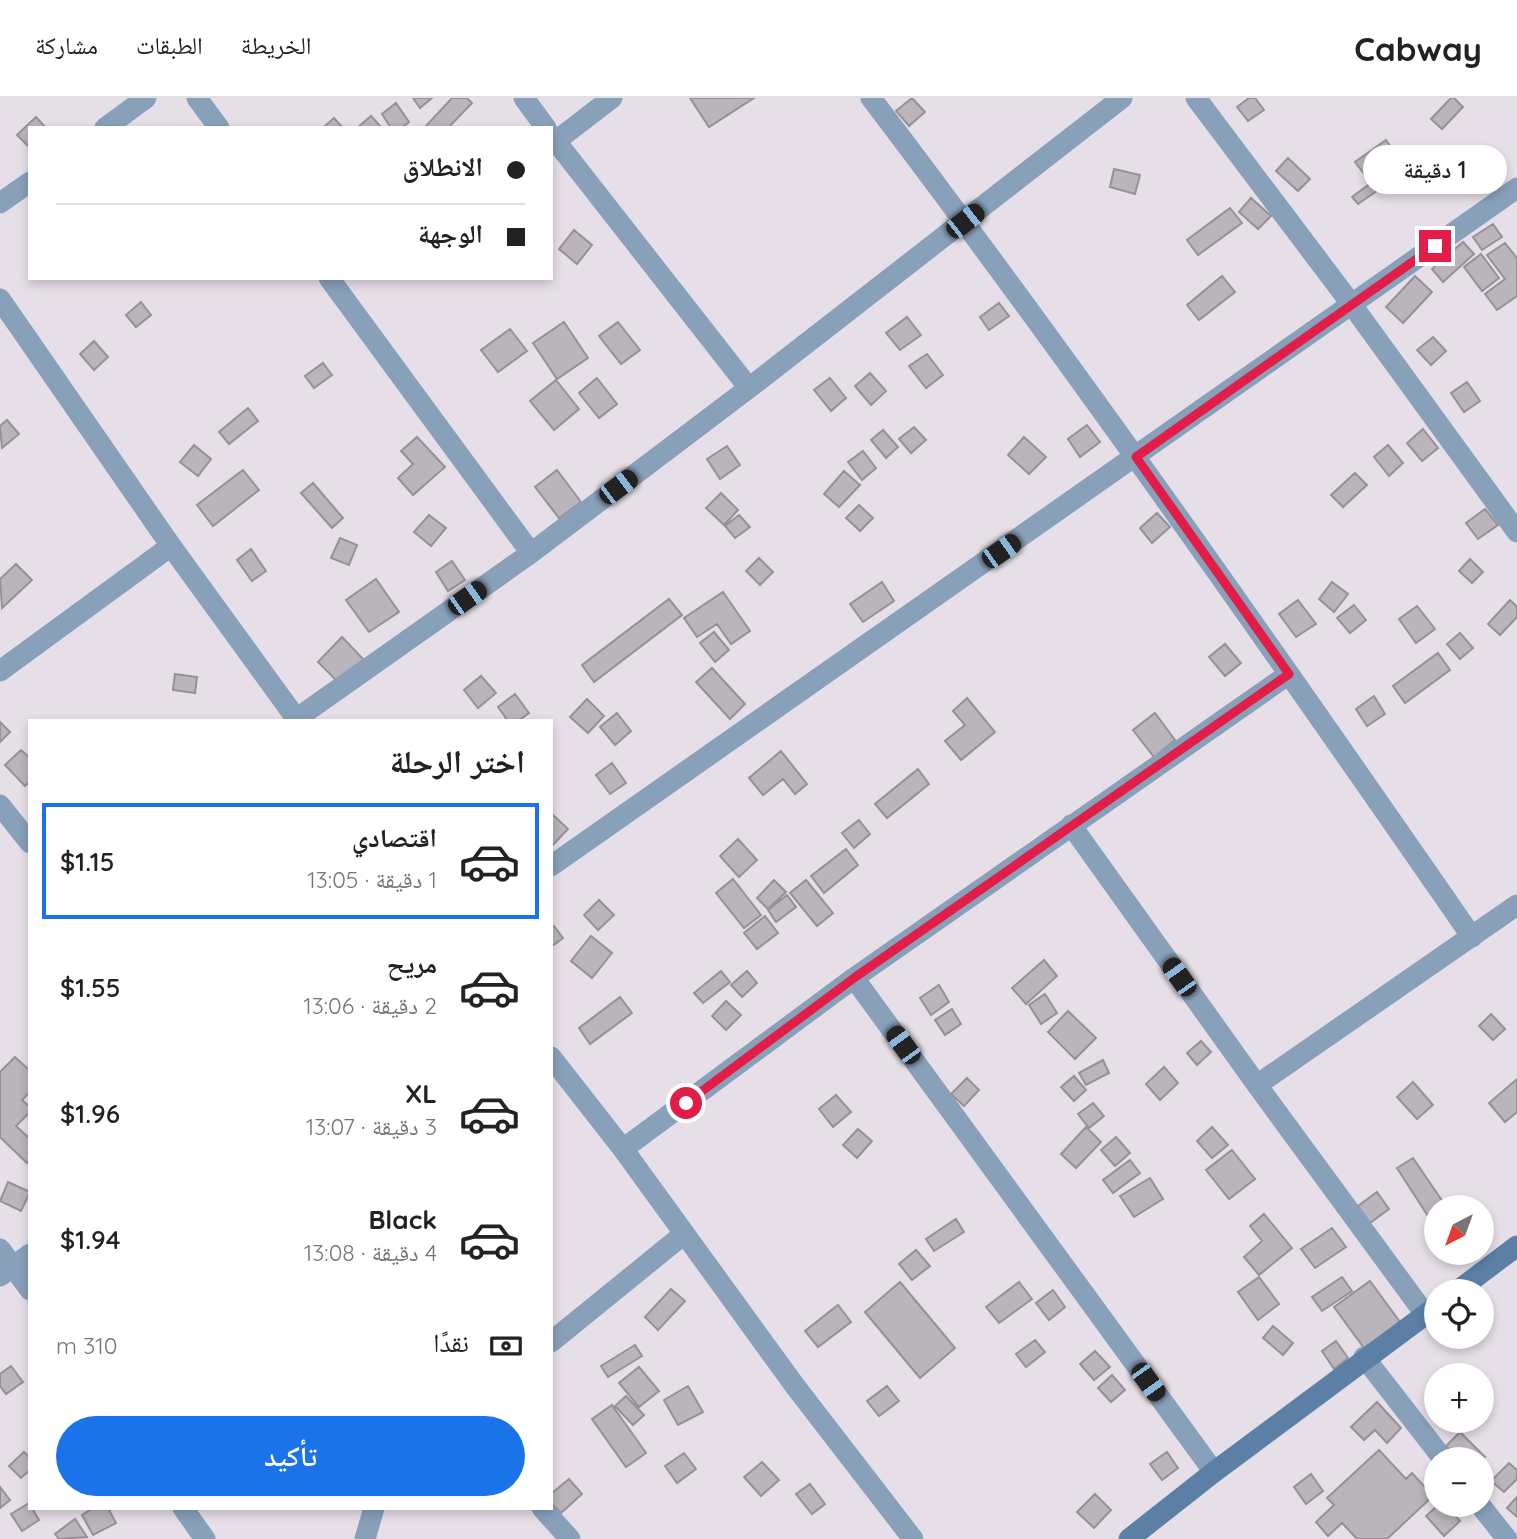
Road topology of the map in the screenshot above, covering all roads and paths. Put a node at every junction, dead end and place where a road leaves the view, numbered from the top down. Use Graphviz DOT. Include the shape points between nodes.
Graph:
graph roads {
  1 [pos="146,98"];
  2 [pos="197,98"];
  3 [pos="524,98"];
  4 [pos="612,98"];
  5 [pos="871,98"];
  6 [pos="1122,98"];
  7 [pos="1196,98"];
  8 [pos="108,126"];
  9 [pos="218,126"];
  10 [pos="545,126"];
  11 [pos="553,133"];
  12 [pos="553,137"];
  13 [pos="28,183"];
  14 [pos="1517,188"];
  15 [pos="0,203"];
  16 [pos="965,221"];
  17 [pos="330,280"];
  18 [pos="0,299"];
  19 [pos="1352,305"];
  20 [pos="749,388"];
  21 [pos="1136,457"];
  22 [pos="1517,532"];
  23 [pos="171,546"];
  24 [pos="531,553"];
  25 [pos="0,671"];
  26 [pos="1289,674"];
  27 [pos="296,719"];
  28 [pos="298,719"];
  29 [pos="0,805"];
  30 [pos="1071,825"];
  31 [pos="28,840"];
  32 [pos="553,865"];
  33 [pos="1517,905"];
  34 [pos="1472,937"];
  35 [pos="854,978"];
  36 [pos="553,1060"];
  37 [pos="1257,1085"];
  38 [pos="623,1150"];
  39 [pos="684,1234"];
  40 [pos="1517,1246"];
  41 [pos="0,1249"];
  42 [pos="14,1266"];
  43 [pos="1473,1279"];
  44 [pos="28,1287"];
  45 [pos="1424,1301"];
  46 [pos="1424,1315"];
  47 [pos="553,1340"];
  48 [pos="1364,1357"];
  49 [pos="1434,1447"];
  50 [pos="1214,1472"];
  51 [pos="184,1510"];
  52 [pos="373,1510"];
  53 [pos="544,1510"];
  54 [pos="1490,1517"];
  55 [pos="205,1539"];
  56 [pos="365,1539"];
  57 [pos="570,1539"];
  58 [pos="914,1539"];
  59 [pos="1129,1539"];
  60 [pos="1507,1539"];
  1 -- 8 [label="street"];
  2 -- 9 [label="street"];
  3 -- 10 [label="street"];
  4 -- 11 [label="street"];
  5 -- 16 [label="street"];
  6 -- 16 [label="street"];
  7 -- 19 [label="street"];
  12 -- 20 [label="street"];
  13 -- 15 [label="street"];
  14 -- 19 [label="street"];
  16 -- 20 [label="street"];
  16 -- 21 [label="street"];
  17 -- 24 [label="street"];
  18 -- 23 [label="street"];
  19 -- 21 [label="street"];
  19 -- 22 [label="street"];
  20 -- 24 [label="street"];
  21 -- 26 [label="street"];
  21 -- 32 [label="street"];
  23 -- 25 [label="street"];
  23 -- 27 [label="street"];
  24 -- 28 [label="street"];
  26 -- 30 [label="street"];
  26 -- 34 [label="street"];
  29 -- 31 [label="street"];
  30 -- 35 [label="street"];
  30 -- 37 [label="street"];
  33 -- 34 [label="street"];
  34 -- 37 [label="street"];
  35 -- 38 [label="street"];
  35 -- 50 [label="street"];
  36 -- 38 [label="street"];
  37 -- 45 [label="street"];
  38 -- 39 [label="street"];
  39 -- 47 [label="street"];
  39 -- 58 [label="street"];
  40 -- 43 [label="street"];
  41 -- 42 [label="street"];
  42 -- 44 [label="street"];
  46 -- 48 [label="street"];
  48 -- 49 [label="street"];
  48 -- 50 [label="street"];
  50 -- 59 [label="street"];
  51 -- 55 [label="street"];
  52 -- 56 [label="street"];
  53 -- 57 [label="street"];
  54 -- 60 [label="street"];
}
